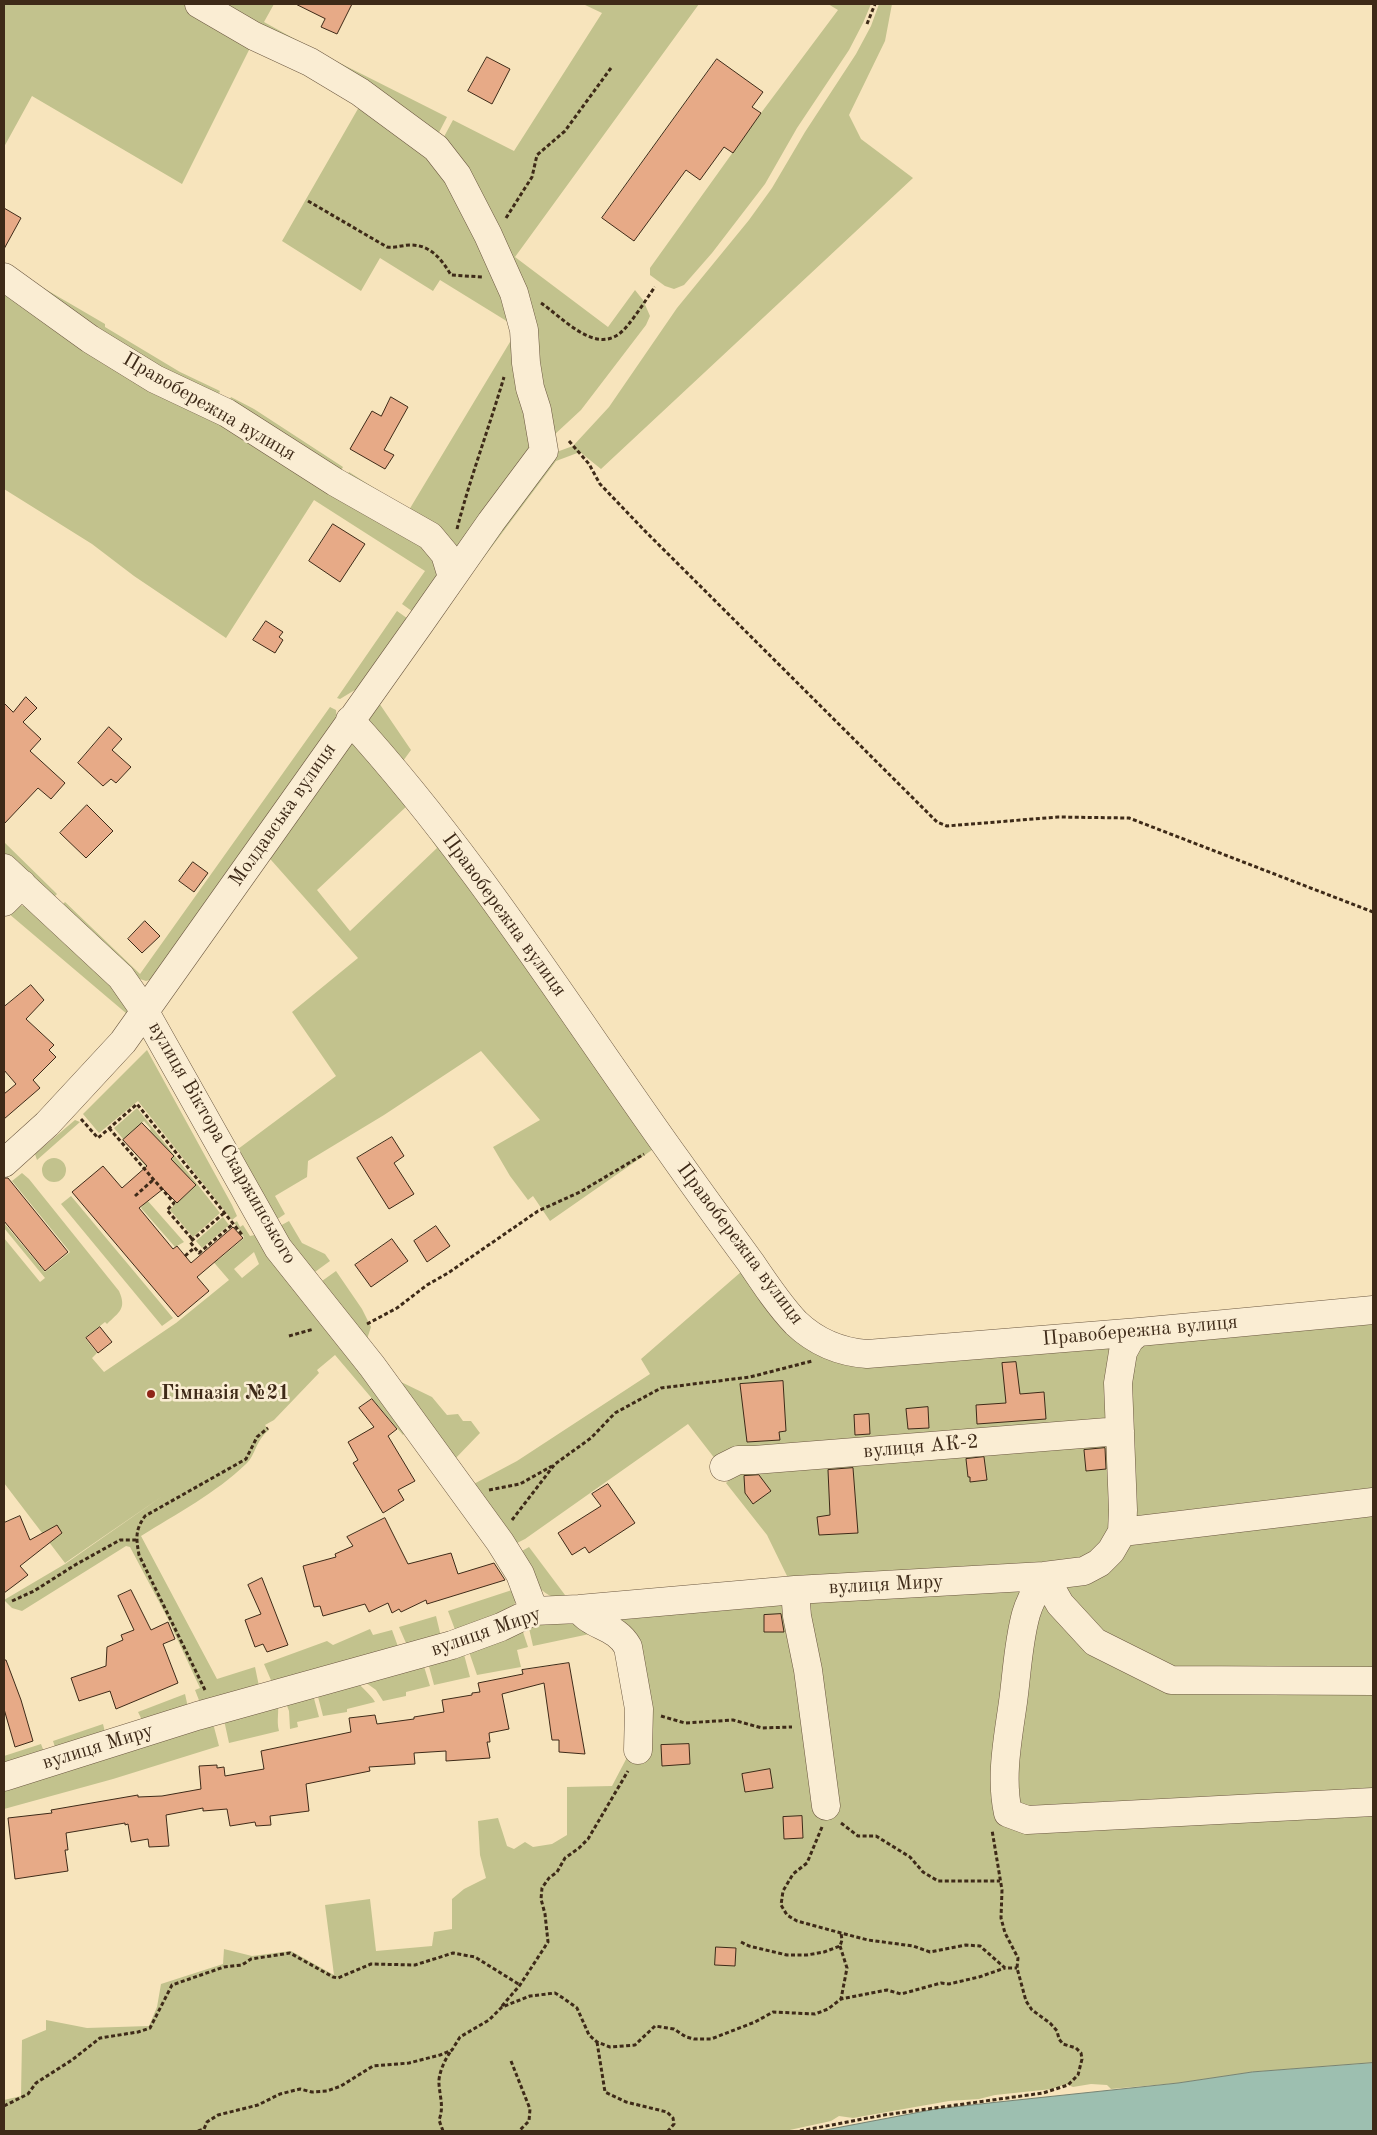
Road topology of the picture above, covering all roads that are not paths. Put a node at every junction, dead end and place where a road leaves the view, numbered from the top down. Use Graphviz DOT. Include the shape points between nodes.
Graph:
graph roads {
  1 [pos="199,4"];
  2 [pos="4,277"];
  3 [pos="452,578"];
  4 [pos="350,720"];
  5 [pos="10,885"];
  6 [pos="144,1010"];
  7 [pos="4,1163"];
  8 [pos="1373,1310"];
  9 [pos="1122,1340"];
  10 [pos="1120,1431"];
  11 [pos="724,1466"];
  12 [pos="1373,1502"];
  13 [pos="1122,1532"];
  14 [pos="1044,1576"];
  15 [pos="795,1590"];
  16 [pos="579,1609"];
  17 [pos="534,1611"];
  18 [pos="1373,1681"];
  19 [pos="638,1750"];
  20 [pos="4,1777"];
  21 [pos="1373,1802"];
  22 [pos="826,1806"];
  1 -- 3 [label="street, Молдавська вулиця" via="360,92 436,148 457,175 514,293 524,330 529,379 544,451"];
  2 -- 3 [label="street, Правобережна вулиця" via="97,343 155,379 227,413 335,482 430,536 445,554"];
  3 -- 4 [label="street, Молдавська вулиця"];
  4 -- 6 [label="street, Молдавська вулиця"];
  4 -- 9 [label="street, Правобережна вулиця" via="431,816 543,967 780,1305 810,1335 837,1349 867,1354"];
  5 -- 6 [label="street, вулиця Віктора Скаржинського" via="121,977"];
  6 -- 7 [label="street, Молдавська вулиця" via="123,1042 94,1074 47,1124"];
  6 -- 17 [label="street, вулиця Віктора Скаржинського" via="273,1240 344,1329 500,1542 520,1574"];
  8 -- 9 [label="street, Правобережна вулиця"];
  9 -- 10 [label="street" via="1118,1383"];
  10 -- 11 [label="street, вулиця АК-2" via="738,1460"];
  10 -- 13 [label="street"];
  12 -- 13 [label="street"];
  13 -- 14 [label="street, вулиця Миру" via="1099,1563 1084,1571"];
  14 -- 15 [label="street, вулиця Миру"];
  14 -- 18 [label="street" via="1060,1604 1095,1642 1171,1680"];
  14 -- 21 [label="street" via="1026,1614 1019,1648 1007,1748 1004,1798 1008,1813 1027,1820"];
  15 -- 16 [label="street, вулиця Миру"];
  15 -- 22 [label="street"];
  16 -- 17 [label="street, вулиця Миру"];
  16 -- 19 [label="street" via="584,1616 615,1631 628,1647 639,1709"];
  17 -- 20 [label="street, вулиця Миру" via="502,1627 452,1645 214,1712"];
}
